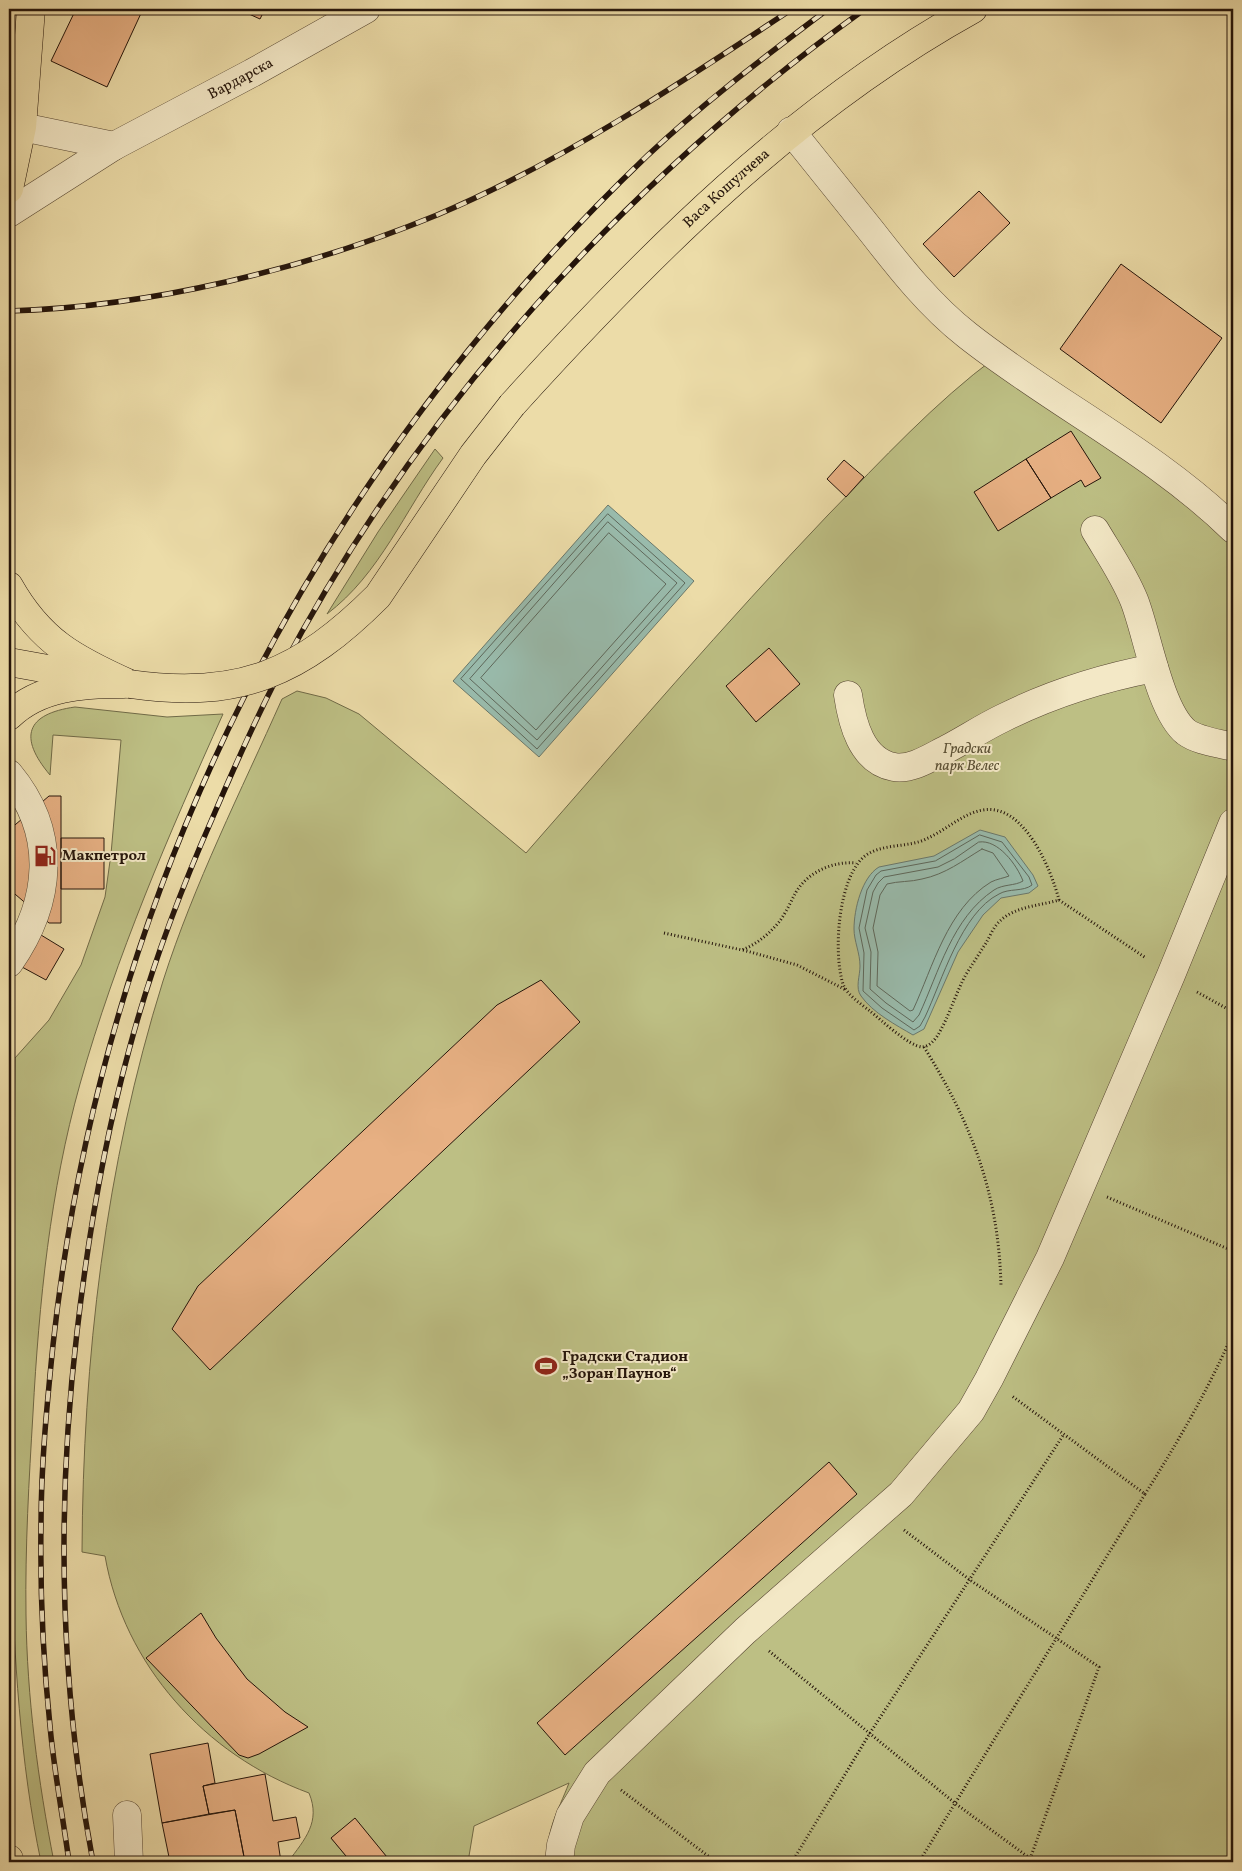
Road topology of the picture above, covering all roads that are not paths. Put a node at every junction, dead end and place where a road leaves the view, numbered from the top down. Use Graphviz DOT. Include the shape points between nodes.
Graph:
graph roads {
  1 [pos="32,9"];
  2 [pos="366,9"];
  3 [pos="973,9"];
  4 [pos="22,127"];
  5 [pos="791,131"];
  6 [pos="114,146"];
  7 [pos="9,189"];
  8 [pos="9,212"];
  9 [pos="1233,529"];
  10 [pos="1095,530"];
  11 [pos="9,586"];
  12 [pos="9,662"];
  13 [pos="1154,668"];
  14 [pos="130,684"];
  15 [pos="848,695"];
  16 [pos="9,716"];
  17 [pos="1233,747"];
  18 [pos="9,774"];
  19 [pos="1233,823"];
  20 [pos="9,963"];
  21 [pos="127,1815"];
  22 [pos="129,1862"];
  23 [pos="559,1862"];
  1 -- 4 [label="main road"];
  2 -- 6 [label="street, Вардарска"];
  3 -- 5 [label="main road, Васа Кошулчева" via="892,56"];
  4 -- 6 [label="street"];
  4 -- 7 [label="main road"];
  5 -- 9 [label="street" via="894,260 954,325 1008,366 1155,463"];
  5 -- 14 [label="main road, Васа Кошулчева, bridge" via="602,307 512,405 473,455 378,596 337,634 276,672 230,686 165,689"];
  6 -- 8 [label="street, Вардарска"];
  10 -- 13 [label="street" via="1135,601"];
  11 -- 14 [label="main road" via="24,610 59,647"];
  12 -- 14 [label="main road"];
  13 -- 15 [label="street" via="1090,683 1041,701 904,768 886,764 865,748 853,724"];
  13 -- 17 [label="street" via="1171,709 1186,732"];
  14 -- 16 [label="main road" via="98,684 56,690 29,701"];
  18 -- 20 [label="street" via="35,814 42,847 43,874 38,910"];
  19 -- 23 [label="street" via="1172,975 1050,1258 971,1411 901,1494 745,1631 597,1773 570,1816"];
  21 -- 22 [label="street"];
}
